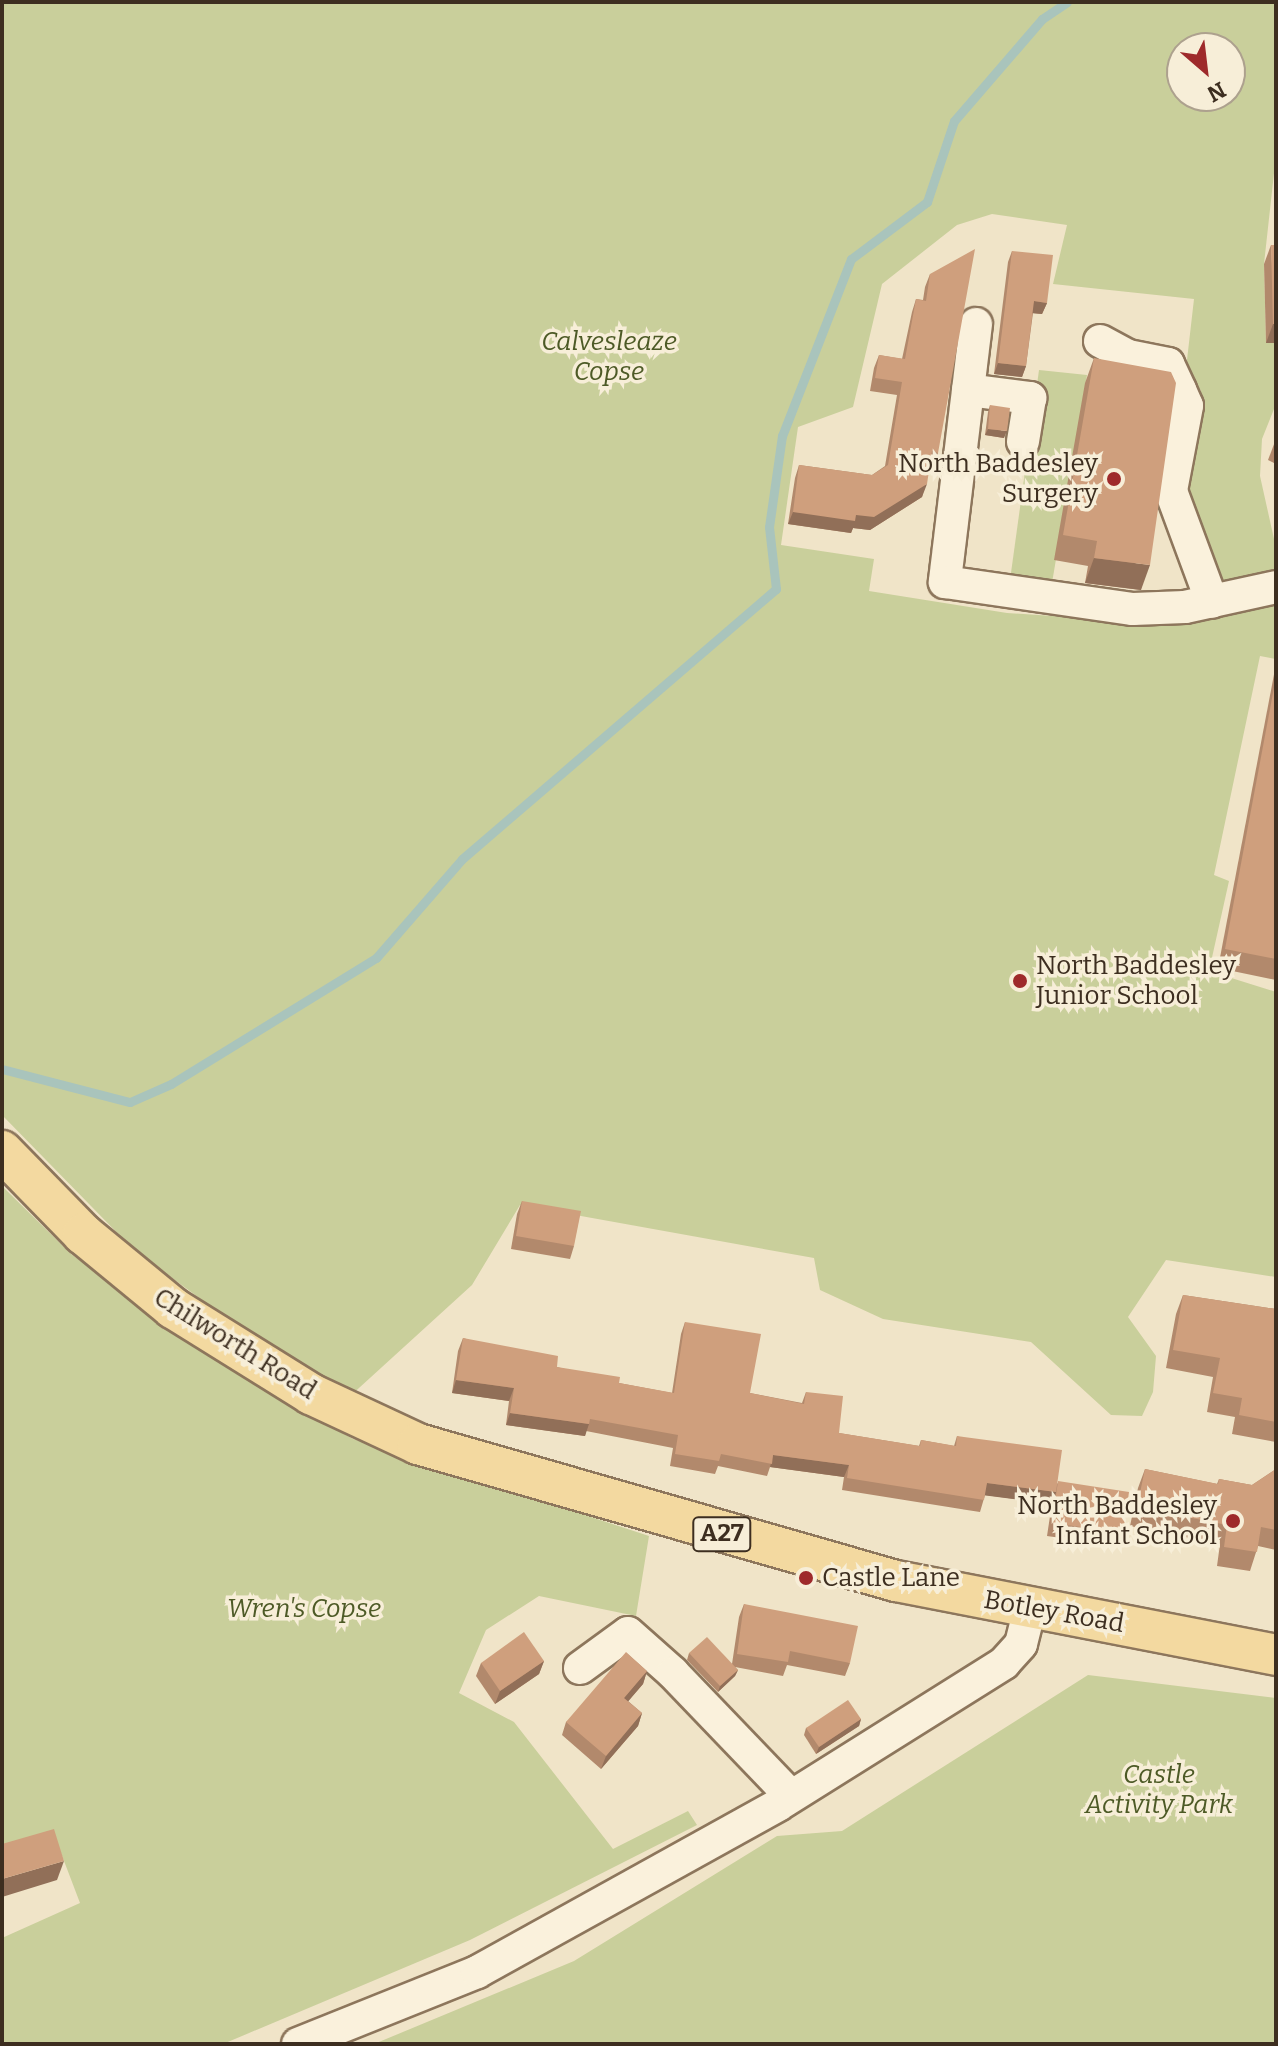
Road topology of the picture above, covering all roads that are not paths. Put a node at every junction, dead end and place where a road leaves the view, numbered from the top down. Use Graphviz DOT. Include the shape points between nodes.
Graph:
graph roads {
  1 [pos="976,324"];
  2 [pos="1100,341"];
  3 [pos="968,390"];
  4 [pos="1023,441"];
  5 [pos="1276,587"];
  6 [pos="1212,602"];
  7 [pos="2,1151"];
  8 [pos="418,1444"];
  9 [pos="1030,1608"];
  10 [pos="1276,1655"];
  11 [pos="580,1668"];
  12 [pos="791,1796"];
  13 [pos="298,2044"];
  1 -- 3 [label="street"];
  2 -- 6 [label="street" via="1128,356 1168,364 1187,406 1171,491"];
  3 -- 4 [label="street" via="1030,398"];
  3 -- 6 [label="street" via="945,582 1133,609"];
  5 -- 6 [label="street"];
  7 -- 8 [label="main road, Chilworth Road / A27" via="83,1234 173,1308 311,1394"];
  8 -- 9 [label="main road, Botley Road / A27" via="849,1569"];
  9 -- 10 [label="main road, Botley Road / A27"];
  9 -- 12 [label="street" via="1021,1644 1004,1663"];
  11 -- 12 [label="street" via="628,1633 751,1750"];
  12 -- 13 [label="street" via="477,1972"];
}
